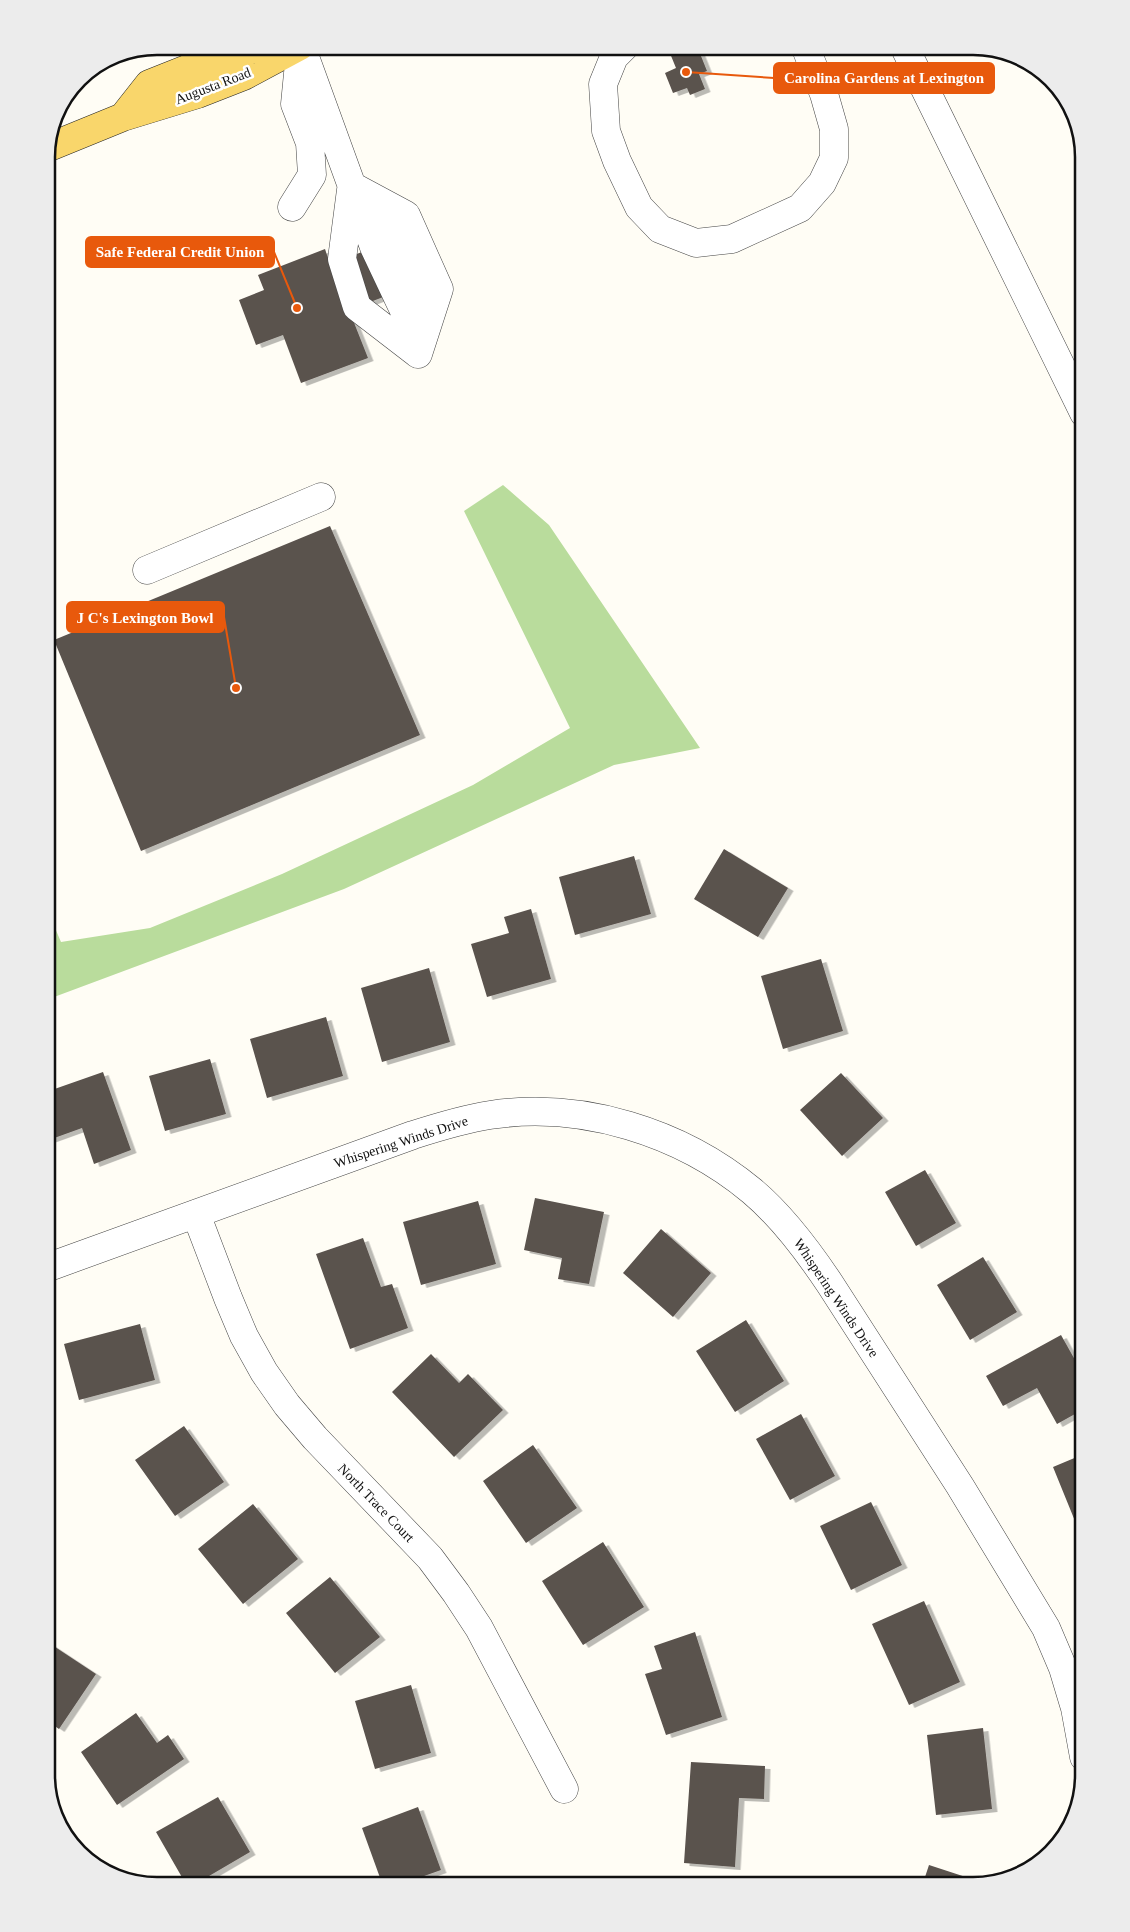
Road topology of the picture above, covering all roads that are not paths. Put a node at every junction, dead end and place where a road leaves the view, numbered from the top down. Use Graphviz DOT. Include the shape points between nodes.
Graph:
graph roads {
  1 [pos="222,55"];
  2 [pos="284,55"];
  3 [pos="300,55"];
  4 [pos="304,55"];
  5 [pos="616,55"];
  6 [pos="809,55"];
  7 [pos="908,55"];
  8 [pos="123,117"];
  9 [pos="56,144"];
  10 [pos="352,186"];
  11 [pos="292,207"];
  12 [pos="1075,395"];
  13 [pos="321,497"];
  14 [pos="147,570"];
  15 [pos="196,1214"];
  16 [pos="55,1265"];
  17 [pos="1075,1708"];
  18 [pos="564,1789"];
  1 -- 8 [label="main road, Augusta Road" via="149,84"];
  2 -- 8 [label="main road, Augusta Road" via="217,87"];
  3 -- 11 [label="street" via="296,104 310,142 312,175"];
  4 -- 10 [label="street"];
  5 -- 6 [label="street" via="603,84 606,131 617,161 639,207 660,229 696,243 732,239 800,208 822,183 834,158 834,129"];
  7 -- 12 [label="street"];
  8 -- 9 [label="main road, Augusta Road"];
  10 -- 10 [label="street" via="362,252 382,297 418,354 439,289 406,215"];
  13 -- 14 [label="street"];
  15 -- 16 [label="street, Whispering Winds Drive"];
  15 -- 17 [label="street, Whispering Winds Drive" via="413,1135 491,1115 574,1114 632,1126 689,1149 753,1192 808,1252 960,1486 1046,1628"];
  15 -- 18 [label="street, North Trace Court" via="244,1336 264,1372 315,1438 430,1558 456,1593 495,1657"];
}
